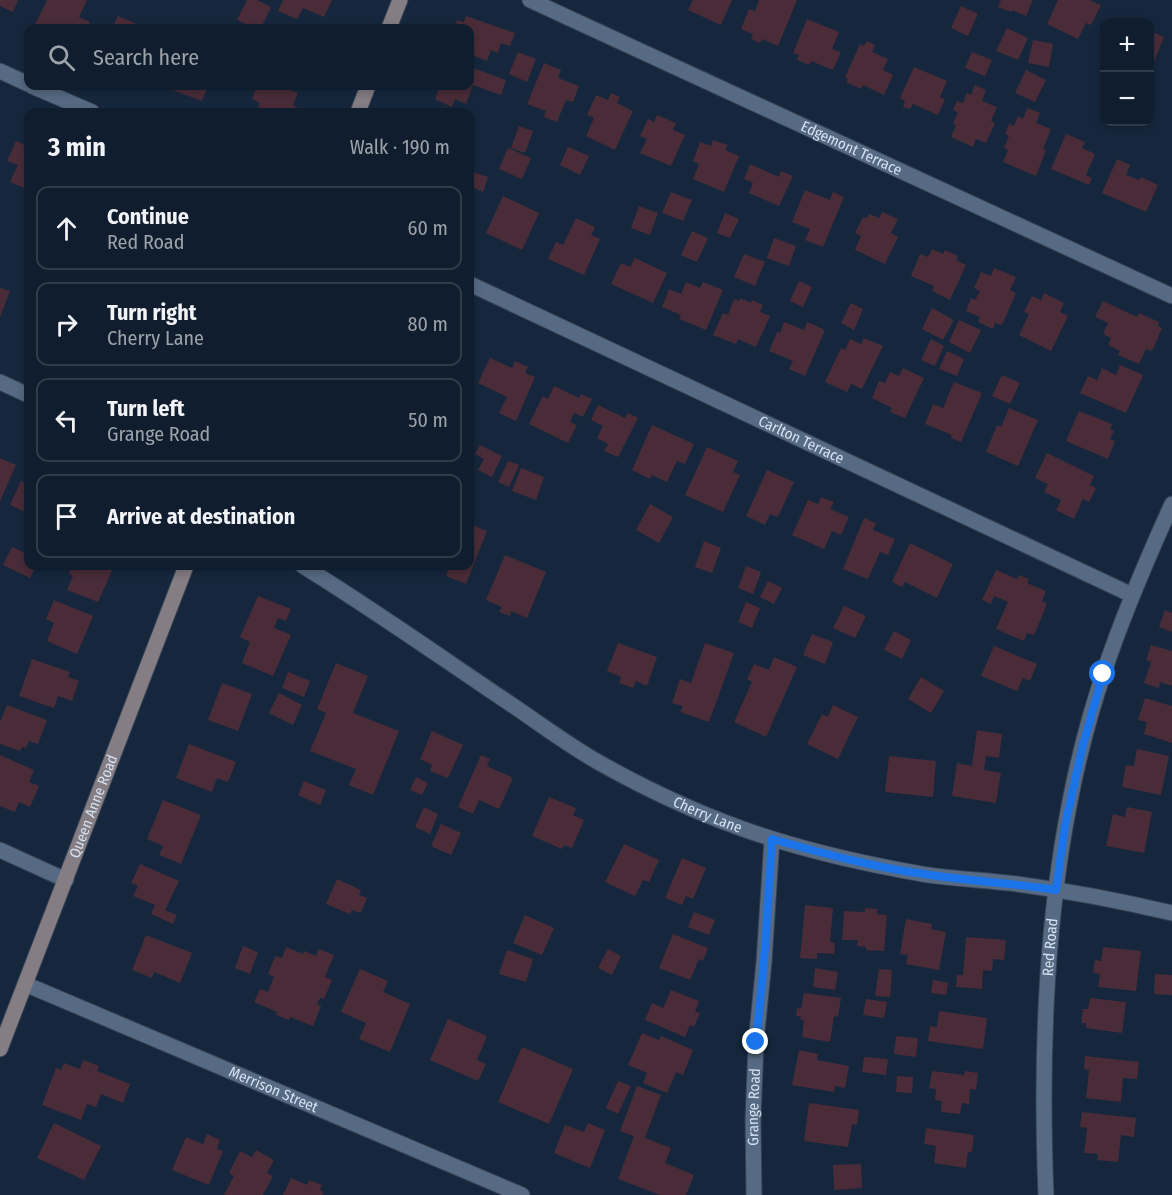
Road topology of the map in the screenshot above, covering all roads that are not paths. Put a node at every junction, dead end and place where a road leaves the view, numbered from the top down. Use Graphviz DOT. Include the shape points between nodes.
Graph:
graph roads {
  1 [pos="400,0"];
  2 [pos="531,0"];
  3 [pos="391,24"];
  4 [pos="0,71"];
  5 [pos="24,82"];
  6 [pos="41,90"];
  7 [pos="366,90"];
  8 [pos="83,108"];
  9 [pos="360,108"];
  10 [pos="474,286"];
  11 [pos="1172,296"];
  12 [pos="0,382"];
  13 [pos="24,393"];
  14 [pos="1172,504"];
  15 [pos="184,570"];
  16 [pos="309,570"];
  17 [pos="1132,595"];
  18 [pos="772,839"];
  19 [pos="0,850"];
  20 [pos="66,880"];
  21 [pos="1056,890"];
  22 [pos="1172,913"];
  23 [pos="25,984"];
  24 [pos="0,1049"];
  25 [pos="522,1195"];
  26 [pos="754,1195"];
  27 [pos="1046,1195"];
  1 -- 3 [label="street"];
  2 -- 11 [label="street, Edgemont Terrace"];
  4 -- 5 [label="street"];
  6 -- 8 [label="street"];
  7 -- 9 [label="street"];
  10 -- 17 [label="street, Carlton Terrace"];
  12 -- 13 [label="street"];
  14 -- 17 [label="street, Red Road"];
  15 -- 20 [label="street, Queen Anne Road"];
  16 -- 18 [label="street, Cherry Lane" via="596,761 671,800"];
  17 -- 21 [label="street, Red Road" via="1103,674 1082,749"];
  18 -- 21 [label="street, Cherry Lane" via="846,860"];
  18 -- 26 [label="street, Grange Road" via="756,1042"];
  19 -- 20 [label="street"];
  20 -- 23 [label="street, Queen Anne Road"];
  21 -- 22 [label="street, Cherry Lane"];
  21 -- 27 [label="street, Red Road" via="1044,1089"];
  23 -- 24 [label="street, Queen Anne Road"];
  23 -- 25 [label="street, Merrison Street"];
}
